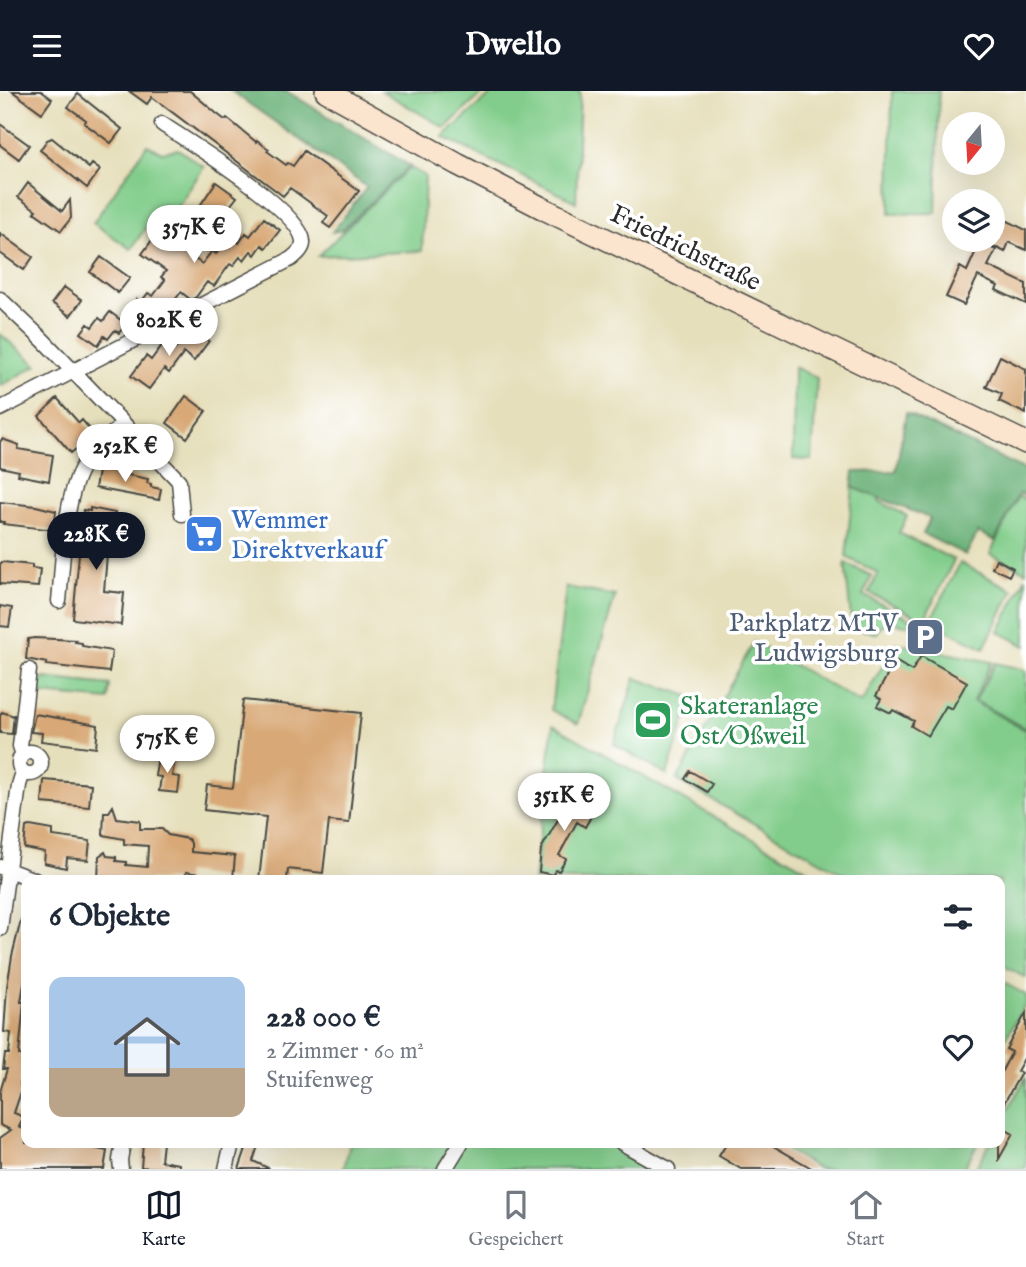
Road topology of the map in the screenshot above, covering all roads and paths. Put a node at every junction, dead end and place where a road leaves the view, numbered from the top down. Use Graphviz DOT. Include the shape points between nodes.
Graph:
graph roads {
  1 [pos="326,91"];
  2 [pos="162,124"];
  3 [pos="0,299"];
  4 [pos="74,372"];
  5 [pos="0,409"];
  6 [pos="123,424"];
  7 [pos="1026,443"];
  8 [pos="182,514"];
  9 [pos="59,601"];
  10 [pos="29,670"];
  11 [pos="4,868"];
  12 [pos="22,875"];
  13 [pos="0,929"];
  14 [pos="122,1148"];
  15 [pos="231,1148"];
  16 [pos="458,1148"];
  17 [pos="631,1148"];
  18 [pos="121,1169"];
  19 [pos="226,1169"];
  20 [pos="445,1169"];
  21 [pos="668,1169"];
  1 -- 7 [label="main road, Friedrichstraße" via="546,210"];
  2 -- 4 [label="street" via="269,199 298,230 302,247 291,259"];
  3 -- 4 [label="street"];
  4 -- 5 [label="street"];
  4 -- 6 [label="street"];
  6 -- 8 [label="street" via="179,481"];
  6 -- 9 [label="street" via="86,461 75,483"];
  10 -- 11 [label="street" via="19,762 23,772"];
  11 -- 12 [label="street"];
  11 -- 13 [label="street"];
  14 -- 18 [label="street"];
  15 -- 19 [label="street"];
  16 -- 20 [label="street"];
  17 -- 21 [label="street"];
}
